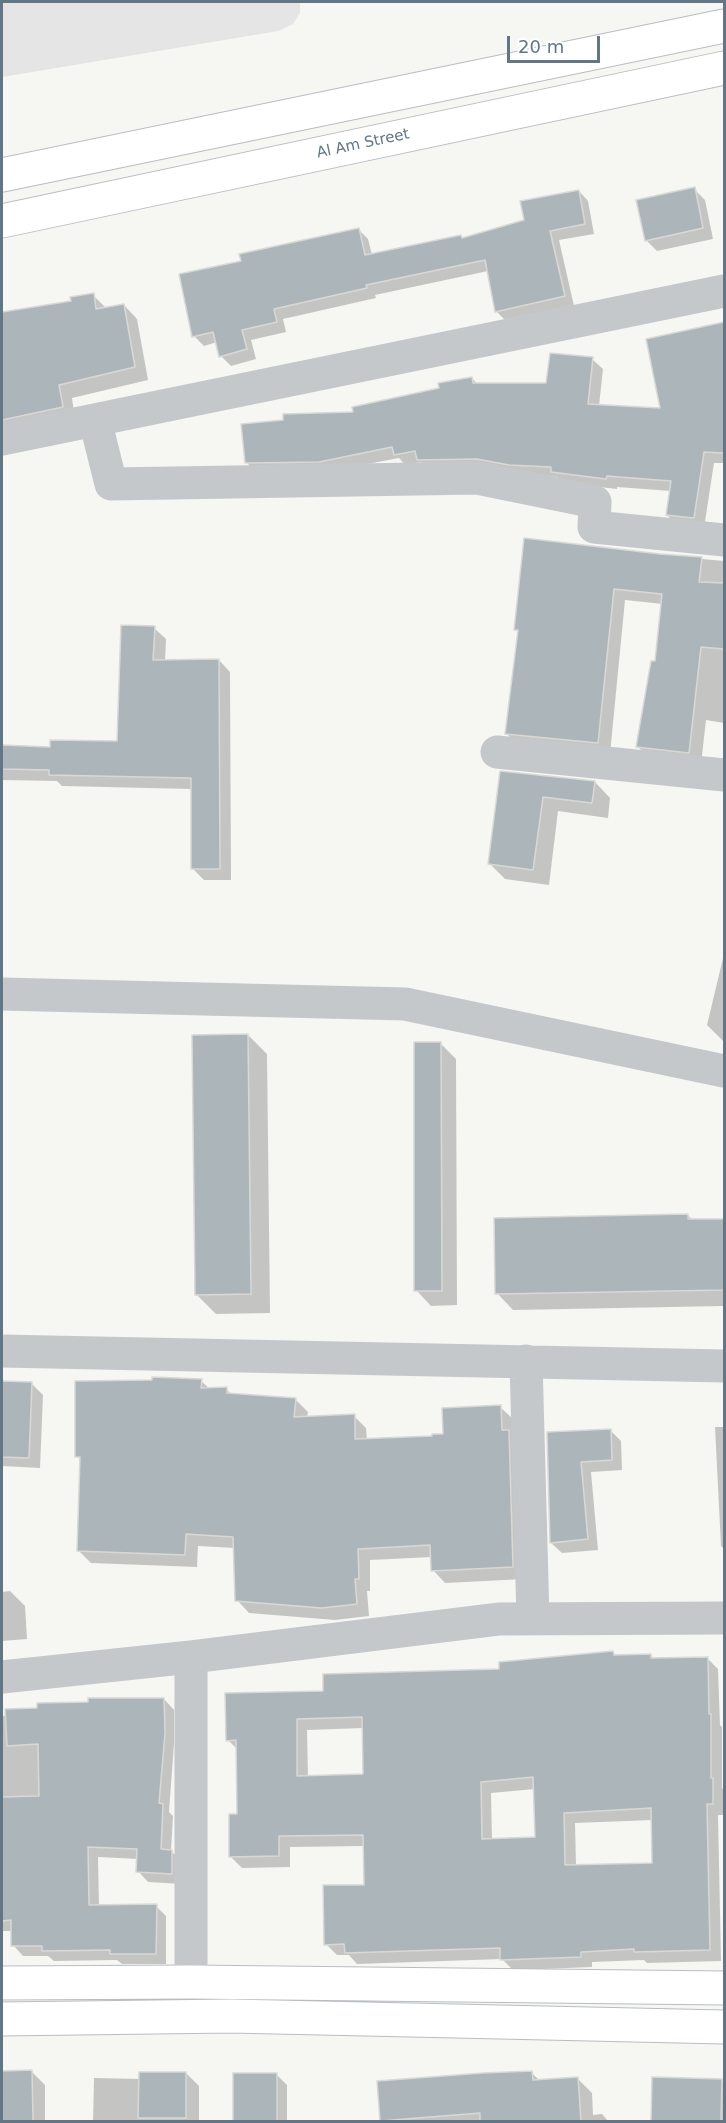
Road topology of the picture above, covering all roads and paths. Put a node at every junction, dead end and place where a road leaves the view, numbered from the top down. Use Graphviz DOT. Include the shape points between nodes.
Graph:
graph roads {
  1 [pos="724,26"];
  2 [pos="724,68"];
  3 [pos="2,175"];
  4 [pos="2,221"];
  5 [pos="724,291"];
  6 [pos="95,420"];
  7 [pos="2,439"];
  8 [pos="724,540"];
  9 [pos="497,752"];
  10 [pos="724,775"];
  11 [pos="2,994"];
  12 [pos="724,1071"];
  13 [pos="2,1351"];
  14 [pos="526,1361"];
  15 [pos="724,1366"];
  16 [pos="724,1618"];
  17 [pos="533,1619"];
  18 [pos="191,1657"];
  19 [pos="2,1677"];
  20 [pos="190,1982"];
  21 [pos="2,1983"];
  22 [pos="724,1988"];
  23 [pos="2,2019"];
  24 [pos="724,2027"];
  1 -- 3 [label="main road"];
  2 -- 4 [label="main road, Al Am Street"];
  5 -- 6 [label="street"];
  6 -- 7 [label="street"];
  6 -- 8 [label="street" via="111,484 477,478 595,502 594,527"];
  9 -- 10 [label="street"];
  11 -- 12 [label="street" via="405,1004"];
  13 -- 14 [label="street"];
  14 -- 15 [label="street"];
  14 -- 17 [label="street"];
  16 -- 17 [label="street"];
  17 -- 18 [label="street" via="498,1619"];
  18 -- 19 [label="street"];
  18 -- 20 [label="street"];
  20 -- 21 [label="main road"];
  20 -- 22 [label="main road"];
  23 -- 24 [label="main road" via="231,2016"];
}
